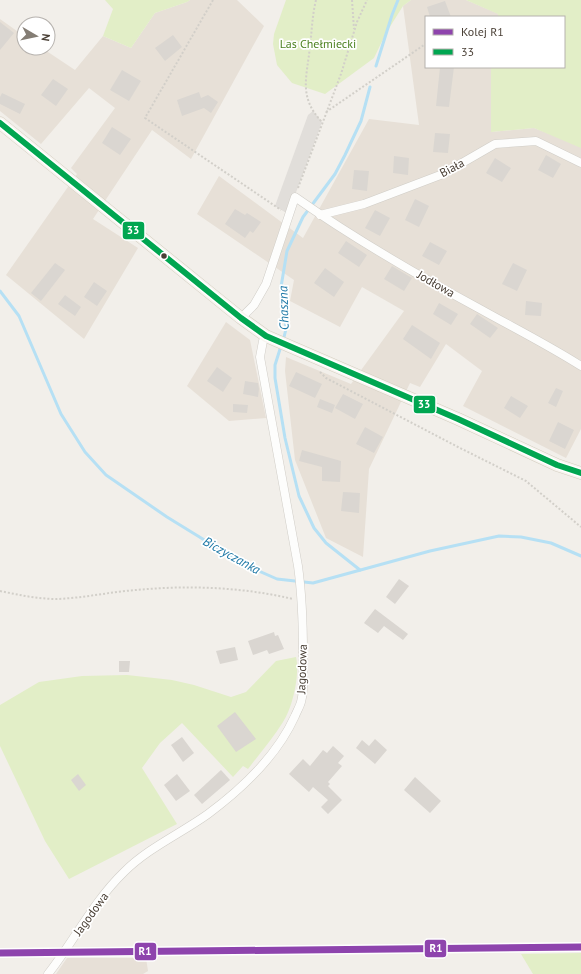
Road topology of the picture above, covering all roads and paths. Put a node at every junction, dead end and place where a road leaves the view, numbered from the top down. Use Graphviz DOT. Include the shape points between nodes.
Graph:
graph roads {
  1 [pos="213,0"];
  2 [pos="316,0"];
  3 [pos="352,0"];
  4 [pos="367,0"];
  5 [pos="354,31"];
  6 [pos="424,45"];
  7 [pos="326,112"];
  8 [pos="322,122"];
  9 [pos="0,123"];
  10 [pos="581,163"];
  11 [pos="294,197"];
  12 [pos="288,214"];
  13 [pos="320,215"];
  14 [pos="241,318"];
  15 [pos="270,338"];
  16 [pos="581,366"];
  17 [pos="315,368"];
  18 [pos="581,473"];
  19 [pos="581,527"];
  20 [pos="0,591"];
  21 [pos="302,600"];
  22 [pos="48,974"];
  1 -- 12 [label="path" via="145,118"];
  2 -- 8 [label="path" via="305,81 308,100 314,114"];
  3 -- 5 [label="path"];
  4 -- 5 [label="path"];
  5 -- 7 [label="path"];
  6 -- 7 [label="path"];
  7 -- 8 [label="path"];
  8 -- 11 [label="path"];
  9 -- 14 [label="street"];
  10 -- 13 [label="street, Biała" via="536,141 495,144 443,174 364,204"];
  11 -- 12 [label="street"];
  11 -- 13 [label="street, Jodłowa"];
  12 -- 14 [label="street" via="266,284 254,305"];
  13 -- 16 [label="street, Jodłowa"];
  14 -- 15 [label="street"];
  15 -- 18 [label="street" via="458,419 557,465"];
  15 -- 21 [label="street, Jagodowa" via="263,341 260,358"];
  17 -- 19 [label="path" via="326,378 526,481"];
  20 -- 21 [label="path" via="57,598 137,590 191,588 249,591"];
  21 -- 22 [label="street, Jagodowa" via="303,686 301,702 289,729 245,784 208,814 146,854 124,872 101,898"];
}
